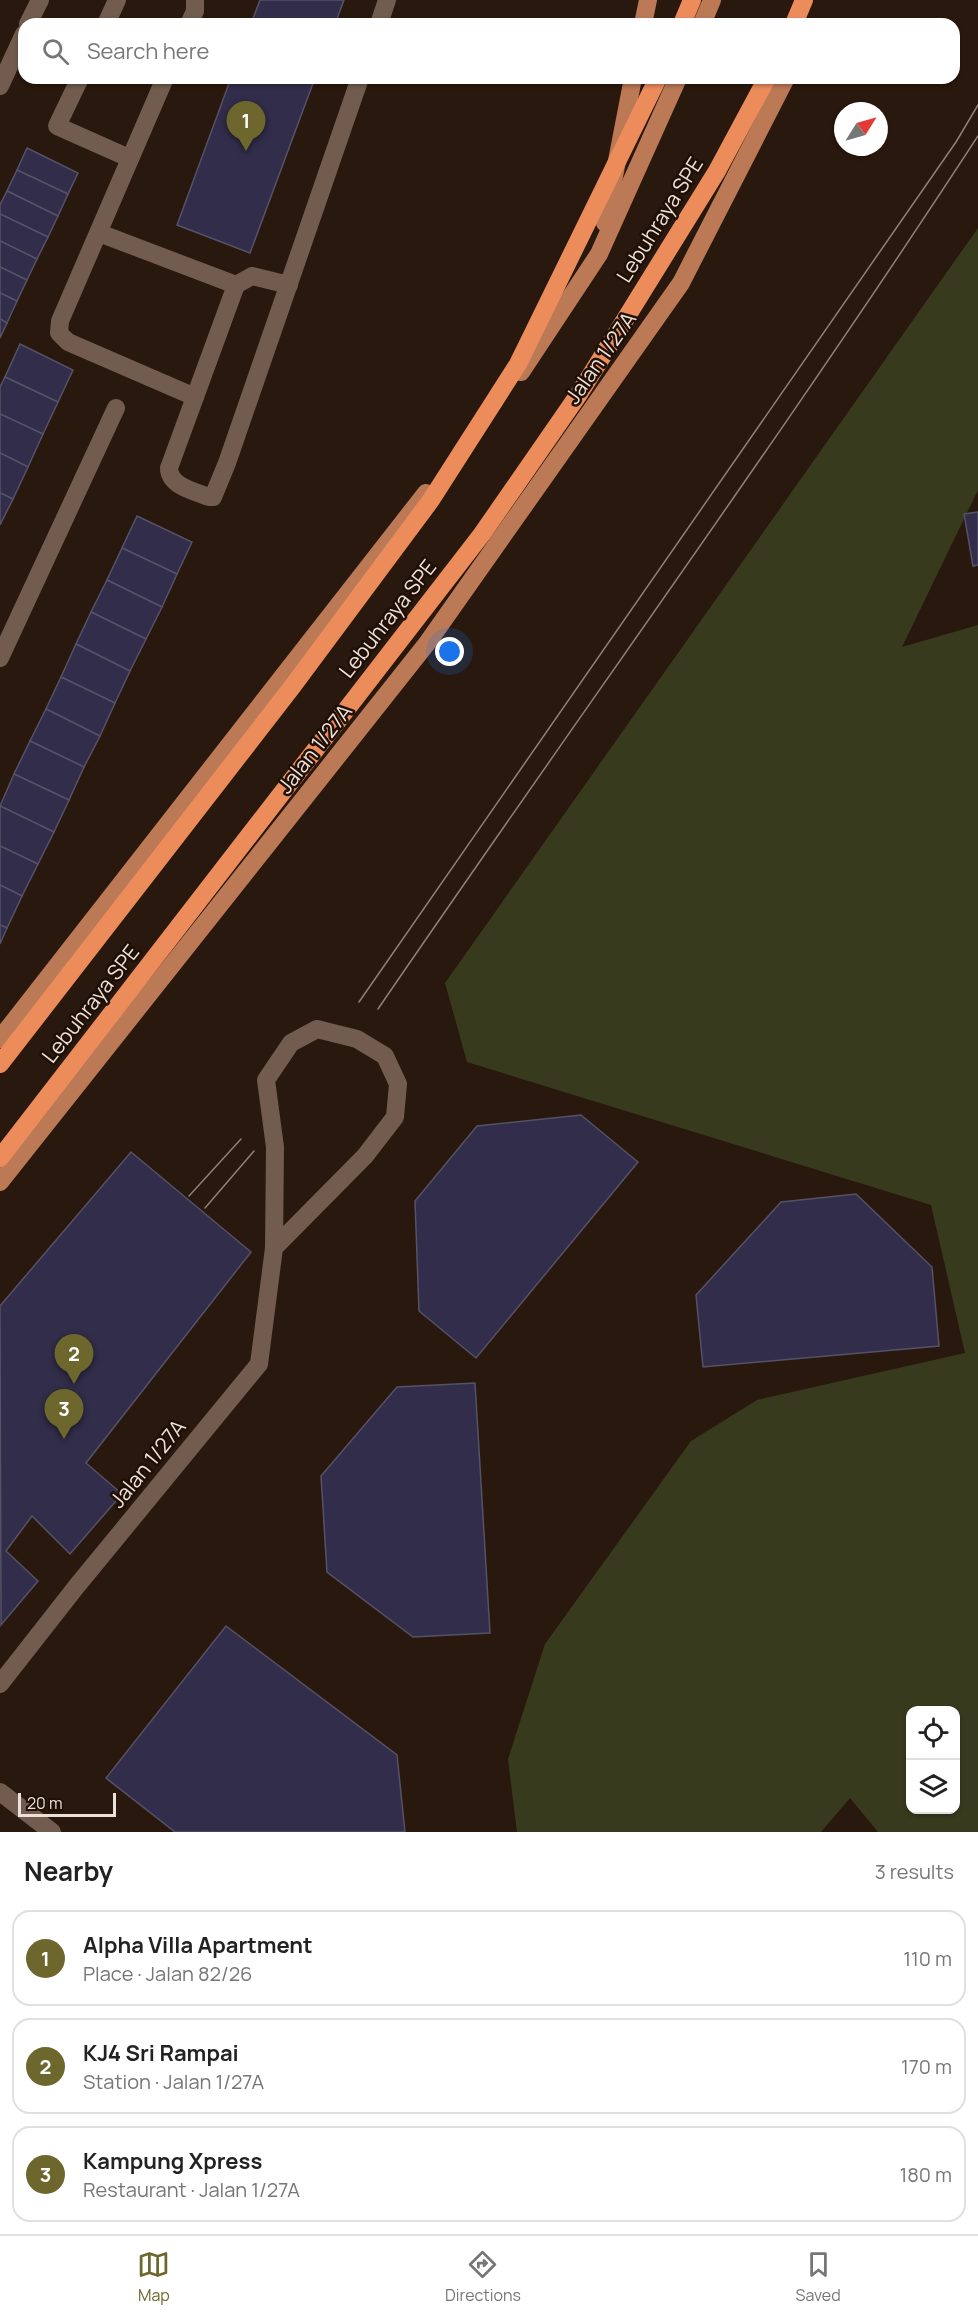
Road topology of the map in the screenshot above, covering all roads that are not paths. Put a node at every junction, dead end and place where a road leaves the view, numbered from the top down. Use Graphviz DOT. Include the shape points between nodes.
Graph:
graph roads {
  1 [pos="40,0"];
  2 [pos="117,0"];
  3 [pos="195,0"];
  4 [pos="387,0"];
  5 [pos="648,0"];
  6 [pos="692,0"];
  7 [pos="712,0"];
  8 [pos="804,0"];
  9 [pos="810,0"];
  10 [pos="31,18"];
  11 [pos="109,18"];
  12 [pos="192,18"];
  13 [pos="381,18"];
  14 [pos="644,18"];
  15 [pos="684,18"];
  16 [pos="704,18"];
  17 [pos="796,18"];
  18 [pos="806,18"];
  19 [pos="18,47"];
  20 [pos="77,84"];
  21 [pos="162,84"];
  22 [pos="358,84"];
  23 [pos="632,84"];
  24 [pos="655,84"];
  25 [pos="675,84"];
  26 [pos="764,84"];
  27 [pos="783,84"];
  28 [pos="0,86"];
  29 [pos="129,158"];
  30 [pos="99,233"];
  31 [pos="598,254"];
  32 [pos="236,285"];
  33 [pos="289,285"];
  34 [pos="195,397"];
  35 [pos="116,408"];
  36 [pos="0,658"];
  37 [pos="0,1040"];
  38 [pos="0,1064"];
  39 [pos="0,1158"];
  40 [pos="0,1182"];
  41 [pos="274,1248"];
  42 [pos="0,1684"];
  43 [pos="0,1791"];
  44 [pos="52,1832"];
  1 -- 10 [label="street"];
  2 -- 11 [label="street"];
  3 -- 12 [label="street"];
  4 -- 13 [label="street"];
  5 -- 14 [label="main road"];
  6 -- 15 [label="highway"];
  7 -- 16 [label="main road"];
  8 -- 17 [label="highway"];
  9 -- 18 [label="main road"];
  19 -- 28 [label="street"];
  20 -- 29 [label="street" via="57,126"];
  21 -- 29 [label="street"];
  22 -- 33 [label="street"];
  23 -- 31 [label="main road"];
  24 -- 38 [label="highway, Lebuhraya SPE" via="518,364 431,500 292,687"];
  25 -- 31 [label="main road"];
  26 -- 39 [label="highway, Lebuhraya SPE" via="717,171 579,394 482,534"];
  27 -- 40 [label="main road, Jalan 1/27A" via="681,283 442,623"];
  29 -- 30 [label="street"];
  30 -- 32 [label="street"];
  30 -- 34 [label="street" via="60,321 59,333 68,342"];
  31 -- 37 [label="main road" via="505,394"];
  32 -- 33 [label="street" via="252,276"];
  32 -- 34 [label="street"];
  33 -- 34 [label="street" via="227,463 213,496 208,497 173,482 169,475"];
  35 -- 36 [label="street"];
  41 -- 41 [label="street, Jalan 1/27A" via="275,1147 266,1080 291,1043 317,1029 357,1039 385,1056 398,1084 395,1117 365,1156"];
  41 -- 42 [label="street, Jalan 1/27A" via="259,1364"];
  43 -- 44 [label="street"];
}
